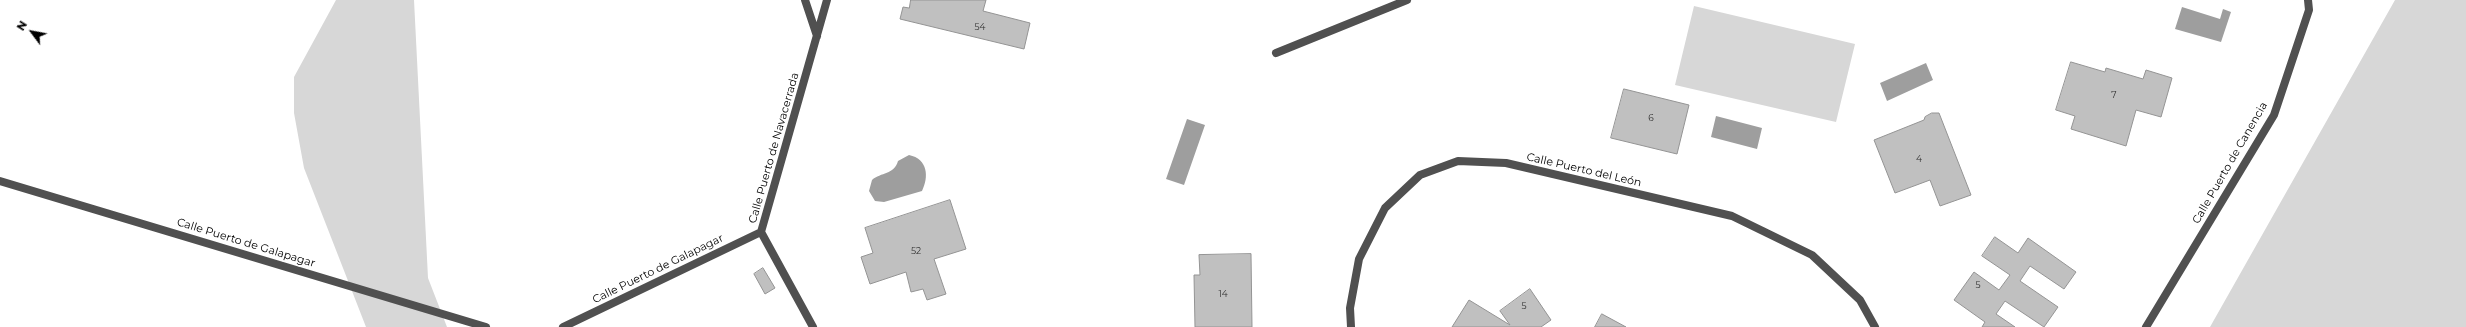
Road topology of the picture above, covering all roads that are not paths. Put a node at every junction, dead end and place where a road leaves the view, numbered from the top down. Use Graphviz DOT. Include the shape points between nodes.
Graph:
graph roads {
  1 [pos="805,0"];
  2 [pos="827,0"];
  3 [pos="1408,0"];
  4 [pos="2308,0"];
  5 [pos="817,36"];
  6 [pos="1276,53"];
  7 [pos="0,181"];
  8 [pos="761,232"];
  9 [pos="486,327"];
  10 [pos="563,327"];
  11 [pos="813,327"];
  12 [pos="1351,327"];
  13 [pos="1875,327"];
  14 [pos="2146,327"];
  1 -- 5 [label="street"];
  2 -- 5 [label="street, Calle Puerto de Navacerrada"];
  3 -- 6 [label="street"];
  4 -- 14 [label="street, Calle Puerto de Canencia" via="2309,10 2274,116"];
  5 -- 8 [label="street, Calle Puerto de Navacerrada"];
  7 -- 9 [label="street, Calle Puerto de Galapagar"];
  8 -- 10 [label="street, Calle Puerto de Galapagar"];
  8 -- 11 [label="street, Calle Puerto de Navacerrada"];
  12 -- 13 [label="street, Calle Puerto del León" via="1350,308 1359,258 1384,208 1420,175 1458,161 1506,163 1732,216 1812,255 1860,300"];
}
